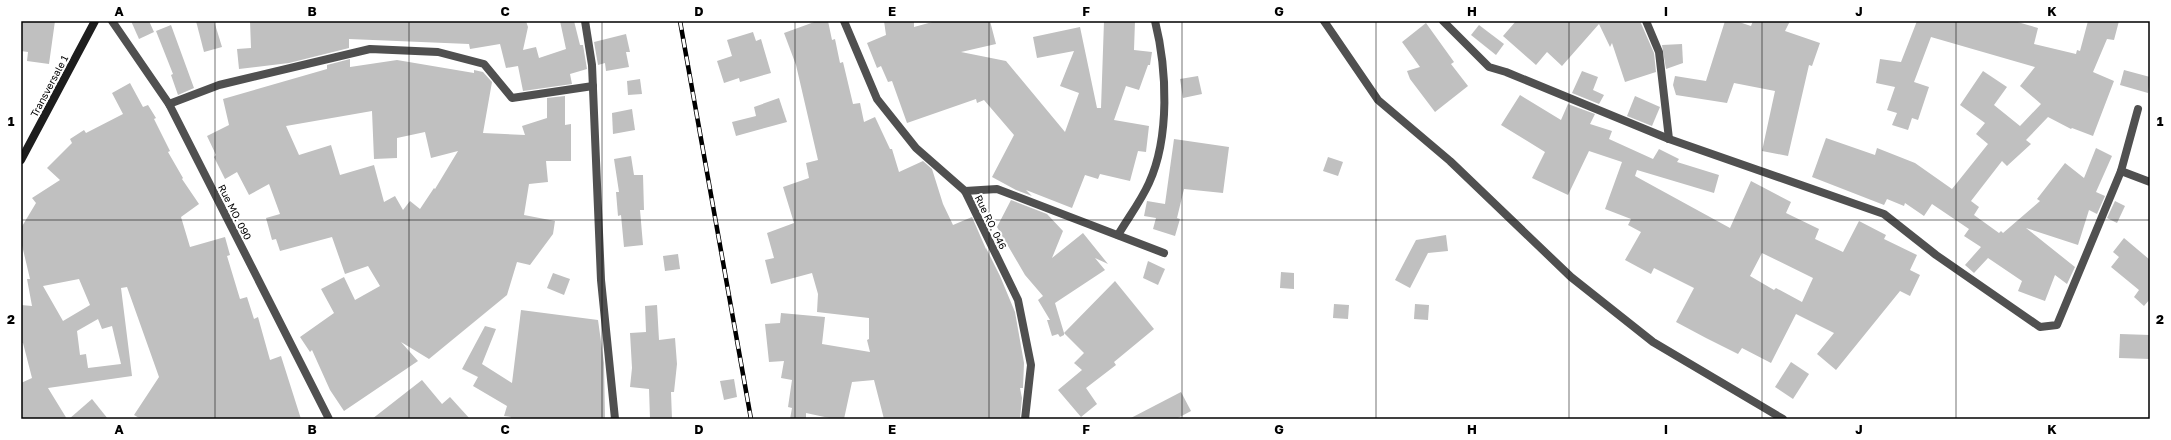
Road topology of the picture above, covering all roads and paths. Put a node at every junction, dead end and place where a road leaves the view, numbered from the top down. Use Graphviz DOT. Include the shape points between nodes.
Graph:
graph roads {
  1 [pos="95,21"];
  2 [pos="112,21"];
  3 [pos="585,21"];
  4 [pos="844,21"];
  5 [pos="1155,21"];
  6 [pos="1324,21"];
  7 [pos="1443,21"];
  8 [pos="1646,21"];
  9 [pos="593,86"];
  10 [pos="169,104"];
  11 [pos="2138,109"];
  12 [pos="1669,139"];
  13 [pos="21,160"];
  14 [pos="2121,171"];
  15 [pos="2150,182"];
  16 [pos="965,191"];
  17 [pos="1118,235"];
  18 [pos="1164,253"];
  19 [pos="329,419"];
  20 [pos="615,419"];
  21 [pos="1025,419"];
  22 [pos="1783,419"];
  1 -- 13 [label="main road, Transversale 1"];
  2 -- 10 [label="street, Rue MO. 090"];
  3 -- 9 [label="street"];
  4 -- 16 [label="street, Rue RO. 046" via="877,99 916,148"];
  5 -- 17 [label="street" via="1164,70 1162,139 1150,183"];
  6 -- 22 [label="street" via="1378,100 1450,161 1571,277 1653,342"];
  7 -- 12 [label="street" via="1489,67"];
  8 -- 12 [label="street" via="1659,52"];
  9 -- 10 [label="street" via="512,98 484,64 438,52 370,49 219,85"];
  9 -- 20 [label="street" via="601,280"];
  10 -- 19 [label="street, Rue MO. 090"];
  11 -- 14 [label="street"];
  12 -- 14 [label="street" via="1884,214 1936,255 2040,327 2057,325"];
  14 -- 15 [label="street"];
  16 -- 17 [label="street" via="997,189"];
  16 -- 21 [label="street, Rue RO. 046" via="1018,300 1031,365"];
  17 -- 18 [label="street"];
}
